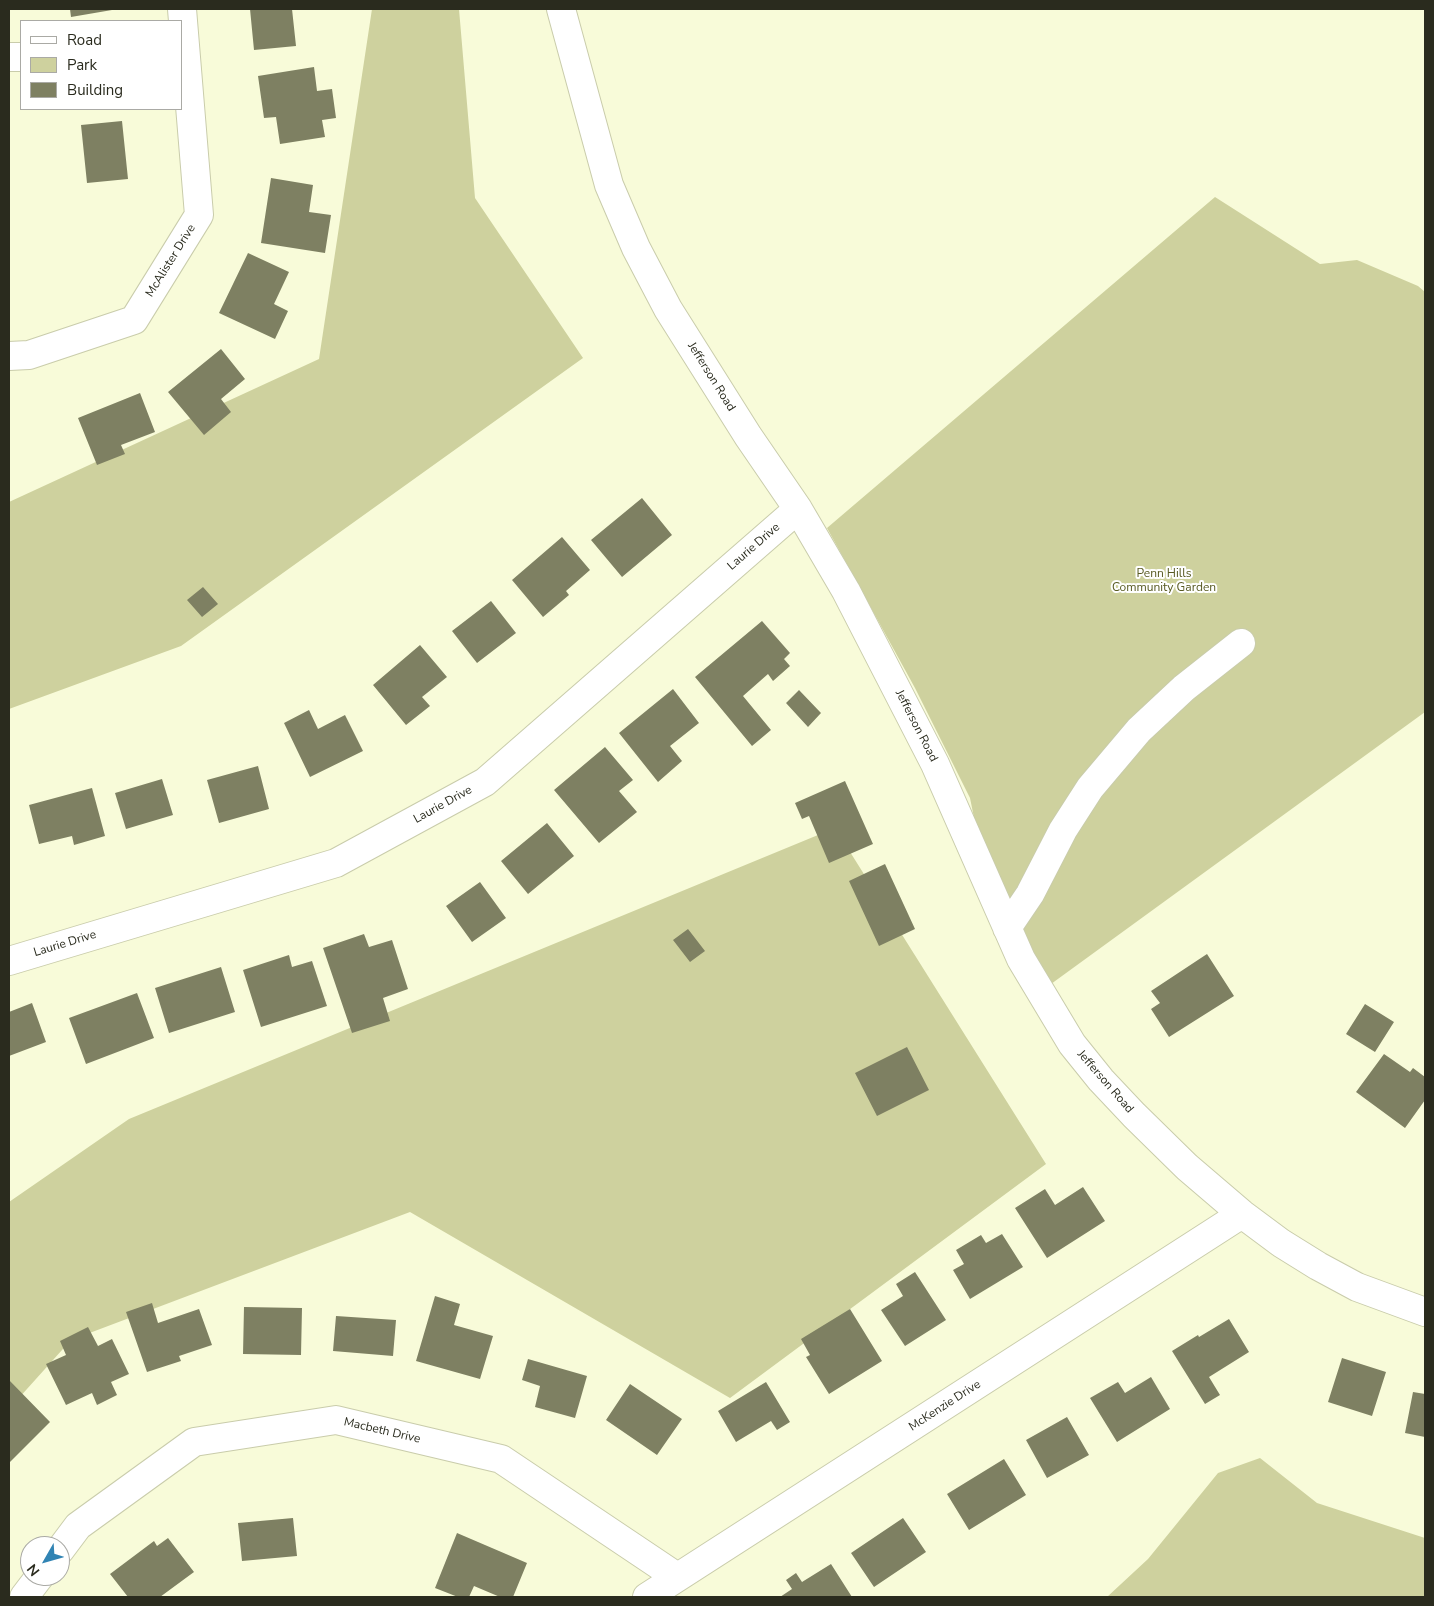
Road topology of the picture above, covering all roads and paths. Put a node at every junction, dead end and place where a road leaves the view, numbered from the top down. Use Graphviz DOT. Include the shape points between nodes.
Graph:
graph roads {
  1 [pos="182,9"];
  2 [pos="561,9"];
  3 [pos="183,42"];
  4 [pos="9,356"];
  5 [pos="798,509"];
  6 [pos="1241,643"];
  7 [pos="1008,928"];
  8 [pos="9,961"];
  9 [pos="1242,1214"];
  10 [pos="1425,1312"];
  11 [pos="70,1537"];
  12 [pos="677,1578"];
  13 [pos="32,1586"];
  14 [pos="24,1597"];
  15 [pos="647,1597"];
  1 -- 3 [label="street, McAlister Drive"];
  2 -- 5 [label="street, Jefferson Road" via="609,185 636,248 687,340"];
  3 -- 4 [label="street, McAlister Drive" via="199,215 134,320 29,355"];
  5 -- 7 [label="street, Jefferson Road" via="846,591 909,711"];
  5 -- 8 [label="street, Laurie Drive" via="485,782 336,863"];
  6 -- 7 [label="street" via="1184,688 1139,730 1090,788"];
  7 -- 9 [label="street, Jefferson Road" via="1048,1006 1072,1044 1101,1080 1187,1167"];
  9 -- 10 [label="street, Jefferson Road" via="1281,1243 1357,1287"];
  9 -- 12 [label="street, McKenzie Drive"];
  11 -- 12 [label="street, Macbeth Drive" via="78,1526 194,1442 336,1420 501,1459"];
  12 -- 15 [label="street, McKenzie Drive"];
  13 -- 14 [label="street"];
}
